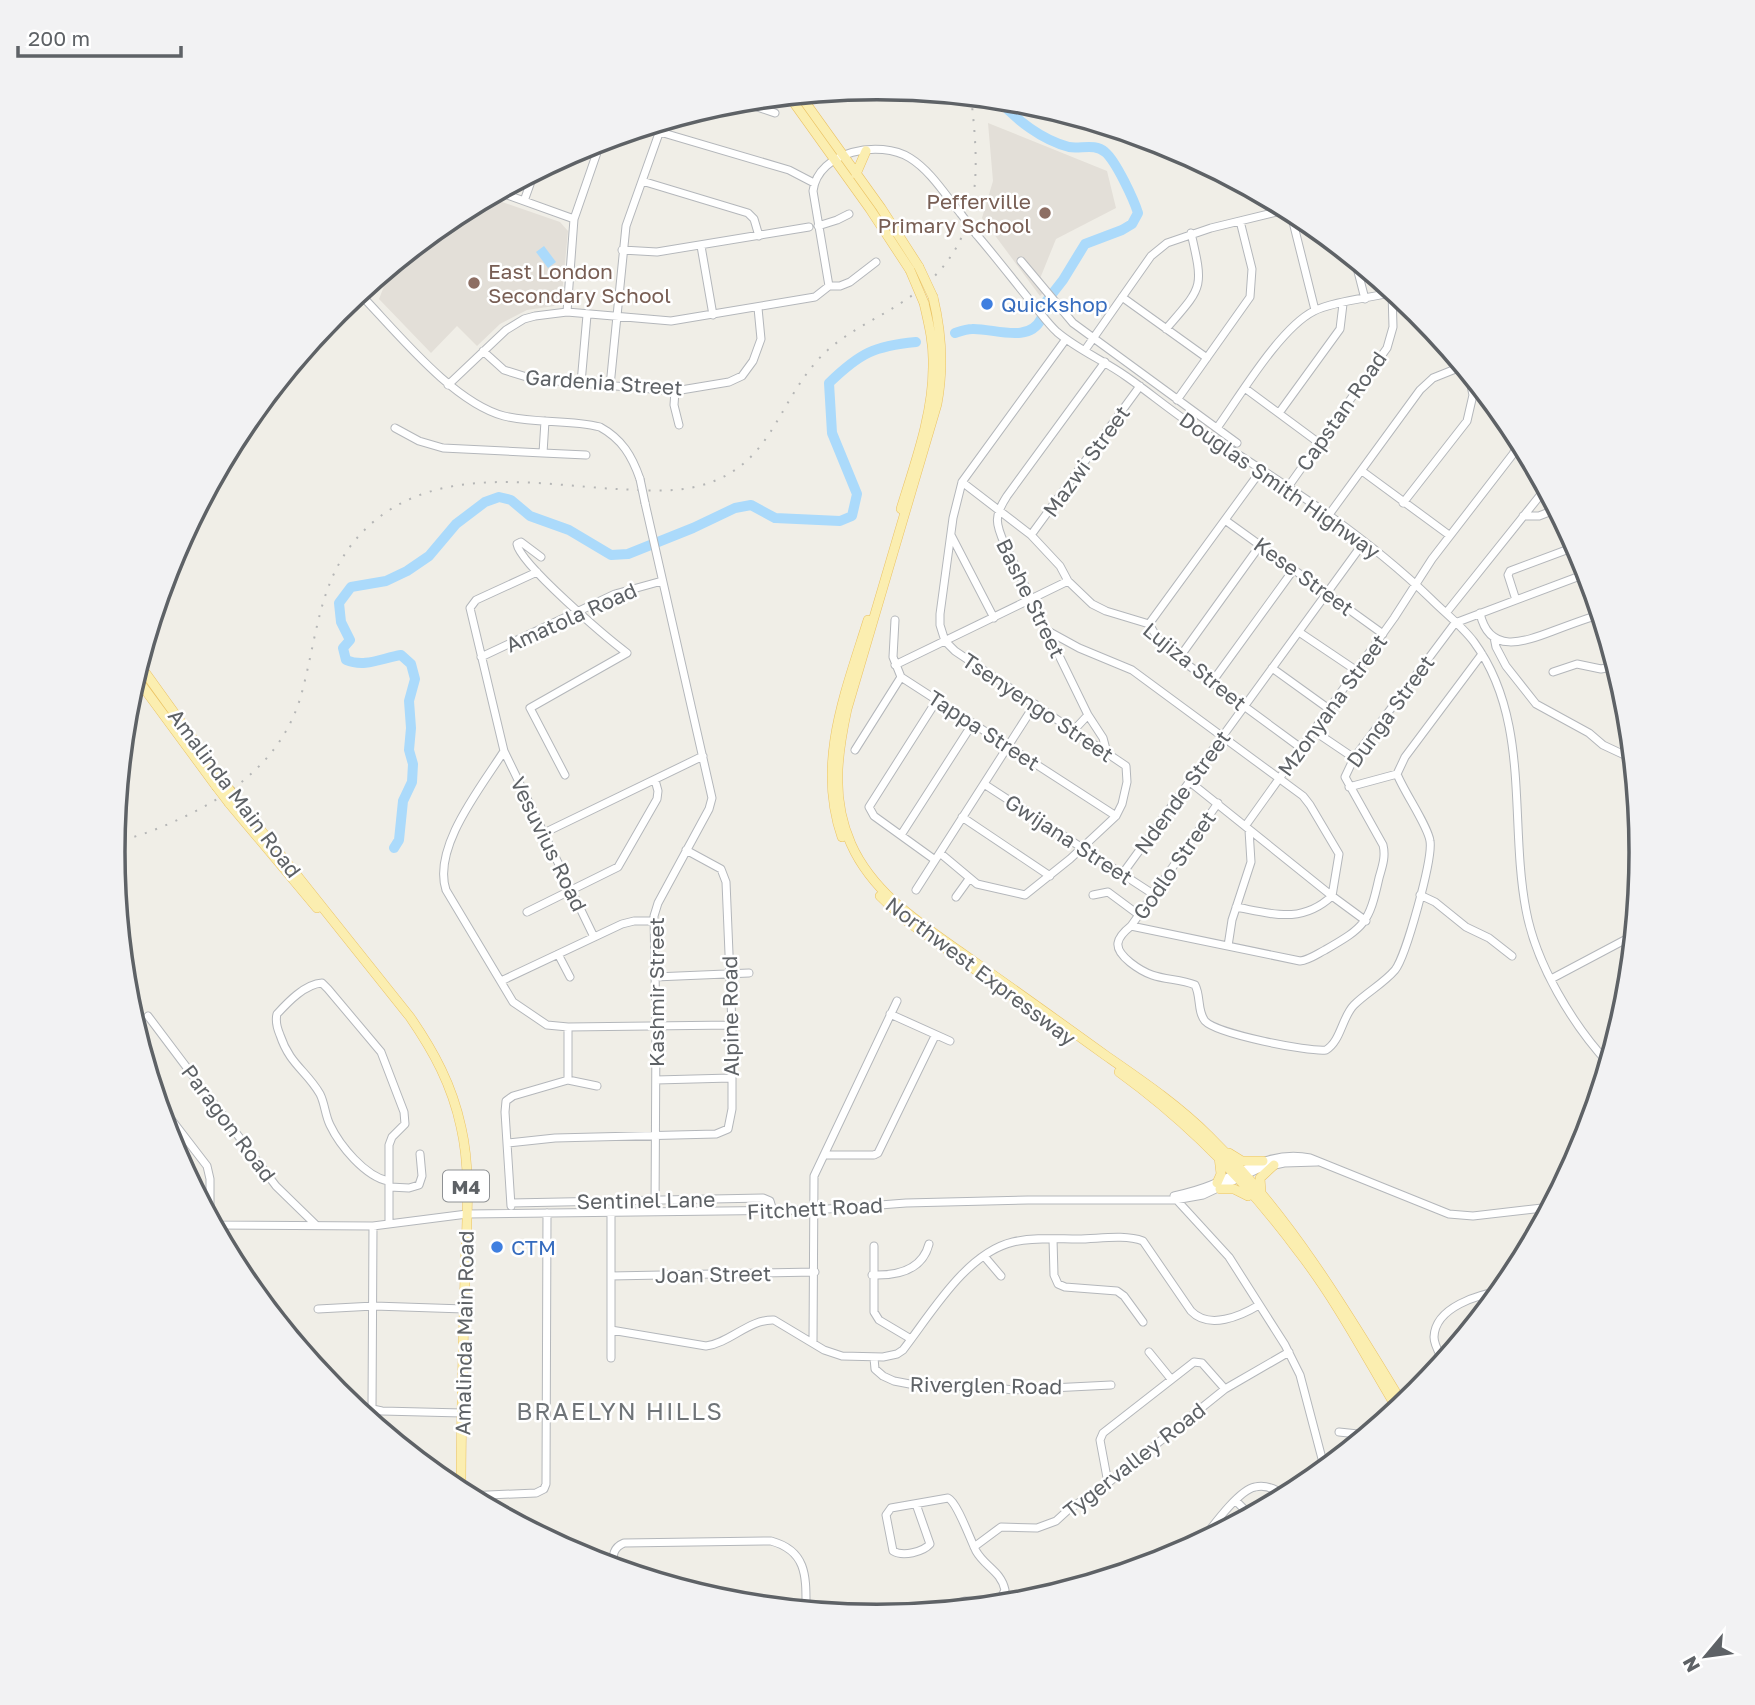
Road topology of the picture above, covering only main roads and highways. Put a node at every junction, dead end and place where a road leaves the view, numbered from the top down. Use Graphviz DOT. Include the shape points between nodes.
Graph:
graph roads {
  1 [pos="805,103"];
  2 [pos="796,104"];
  3 [pos="866,151"];
  4 [pos="838,157"];
  5 [pos="856,174"];
  6 [pos="914,269"];
  7 [pos="926,436"];
  8 [pos="146,675"];
  9 [pos="143,687"];
  10 [pos="220,784"];
  11 [pos="1210,1136"];
  12 [pos="1218,1155"];
  13 [pos="1263,1161"];
  14 [pos="1274,1166"];
  15 [pos="1239,1175"];
  16 [pos="1259,1198"];
  17 [pos="1398,1396"];
  18 [pos="1392,1401"];
  19 [pos="461,1479"];
  1 -- 4 [label="main road"];
  2 -- 4 [label="main road"];
  3 -- 5 [label="main road"];
  4 -- 5 [label="main road"];
  4 -- 6 [label="main road"];
  5 -- 6 [label="main road"];
  6 -- 7 [label="main road, bridge" via="931,334 932,391"];
  6 -- 7 [label="main road, bridge" via="933,297 942,335 942,381"];
  7 -- 11 [label="main road, Northwest Expressway" via="839,746 838,797 850,842 874,882 911,917 1144,1082"];
  7 -- 12 [label="main road, Northwest Expressway" via="835,731 832,799 845,844 870,885 904,919 1141,1088"];
  8 -- 10 [label="main road, Amalinda Main Road / M4"];
  9 -- 10 [label="main road, Amalinda Main Road / M4"];
  10 -- 19 [label="main road, Amalinda Main Road / M4, bridge" via="301,891 410,1017 449,1084 466,1163"];
  11 -- 13 [label="main road" via="1237,1159"];
  11 -- 15 [label="main road, Northwest Expressway"];
  12 -- 15 [label="main road, Northwest Expressway"];
  12 -- 16 [label="main road" via="1218,1186"];
  14 -- 16 [label="main road" via="1259,1181"];
  15 -- 16 [label="main road, Northwest Expressway"];
  16 -- 17 [label="main road, Northwest Expressway" via="1311,1257"];
  16 -- 18 [label="main road, Northwest Expressway" via="1300,1252"];
}
